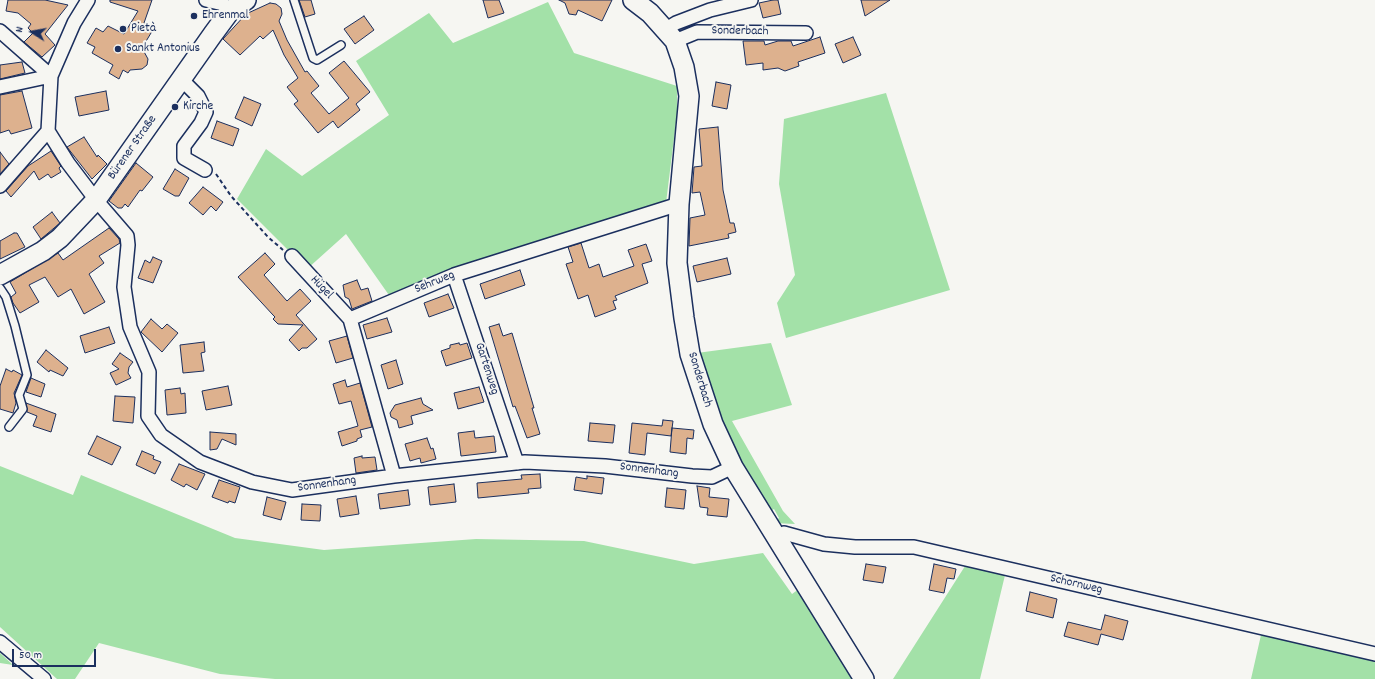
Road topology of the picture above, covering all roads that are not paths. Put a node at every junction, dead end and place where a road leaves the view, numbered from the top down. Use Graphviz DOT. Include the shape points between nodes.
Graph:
graph roads {
  1 [pos="88,0"];
  2 [pos="206,0"];
  3 [pos="246,0"];
  4 [pos="294,0"];
  5 [pos="633,0"];
  6 [pos="751,0"];
  7 [pos="709,5"];
  8 [pos="230,11"];
  9 [pos="0,31"];
  10 [pos="806,33"];
  11 [pos="671,35"];
  12 [pos="341,45"];
  13 [pos="51,76"];
  14 [pos="182,80"];
  15 [pos="0,87"];
  16 [pos="48,131"];
  17 [pos="205,170"];
  18 [pos="0,186"];
  19 [pos="96,200"];
  20 [pos="679,204"];
  21 [pos="292,256"];
  22 [pos="0,275"];
  23 [pos="454,275"];
  24 [pos="0,288"];
  25 [pos="350,319"];
  26 [pos="9,427"];
  27 [pos="517,463"];
  28 [pos="732,467"];
  29 [pos="394,476"];
  30 [pos="776,538"];
  31 [pos="0,642"];
  32 [pos="1375,654"];
  33 [pos="44,679"];
  34 [pos="864,679"];
  1 -- 13 [label="street" via="74,23"];
  2 -- 8 [label="street" via="223,4"];
  3 -- 8 [label="street, Bürener Straße"];
  4 -- 12 [label="lane" via="313,58 317,60"];
  5 -- 11 [label="street, Sonderbach" via="650,12"];
  6 -- 7 [label="street"];
  7 -- 11 [label="street" via="676,23"];
  8 -- 14 [label="street, Bürener Straße"];
  9 -- 13 [label="street"];
  10 -- 11 [label="street, Sonderbach" via="697,32"];
  11 -- 20 [label="street, Sonderbach" via="684,67 690,96"];
  13 -- 15 [label="street"];
  13 -- 16 [label="street"];
  14 -- 17 [label="street" via="198,96 206,112 184,146 184,158"];
  14 -- 19 [label="street, Bürener Straße"];
  16 -- 18 [label="street"];
  16 -- 19 [label="street, Sonnenhang"];
  19 -- 22 [label="street, Bürener Straße" via="60,238 43,251"];
  19 -- 29 [label="street, Sonnenhang" via="127,236 124,287 130,327 149,372 148,416 161,435 200,462 252,482 292,490"];
  20 -- 23 [label="street, Sehrweg"];
  20 -- 28 [label="street, Sonderbach" via="677,262 690,354 713,424"];
  21 -- 25 [label="street, Hügel"];
  23 -- 25 [label="street, Sehrweg"];
  23 -- 27 [label="street, Gartenweg"];
  24 -- 26 [label="lane" via="6,297 27,375 19,395 23,409"];
  25 -- 29 [label="street"];
  27 -- 28 [label="street, Sonnenhang" via="605,466 705,477 712,477"];
  27 -- 29 [label="street, Sonnenhang"];
  28 -- 30 [label="street, Sonderbach"];
  30 -- 32 [label="street, Schornweg" via="784,533 824,544 914,547"];
  30 -- 34 [label="street, Sonderbach"];
  31 -- 33 [label="street"];
}
